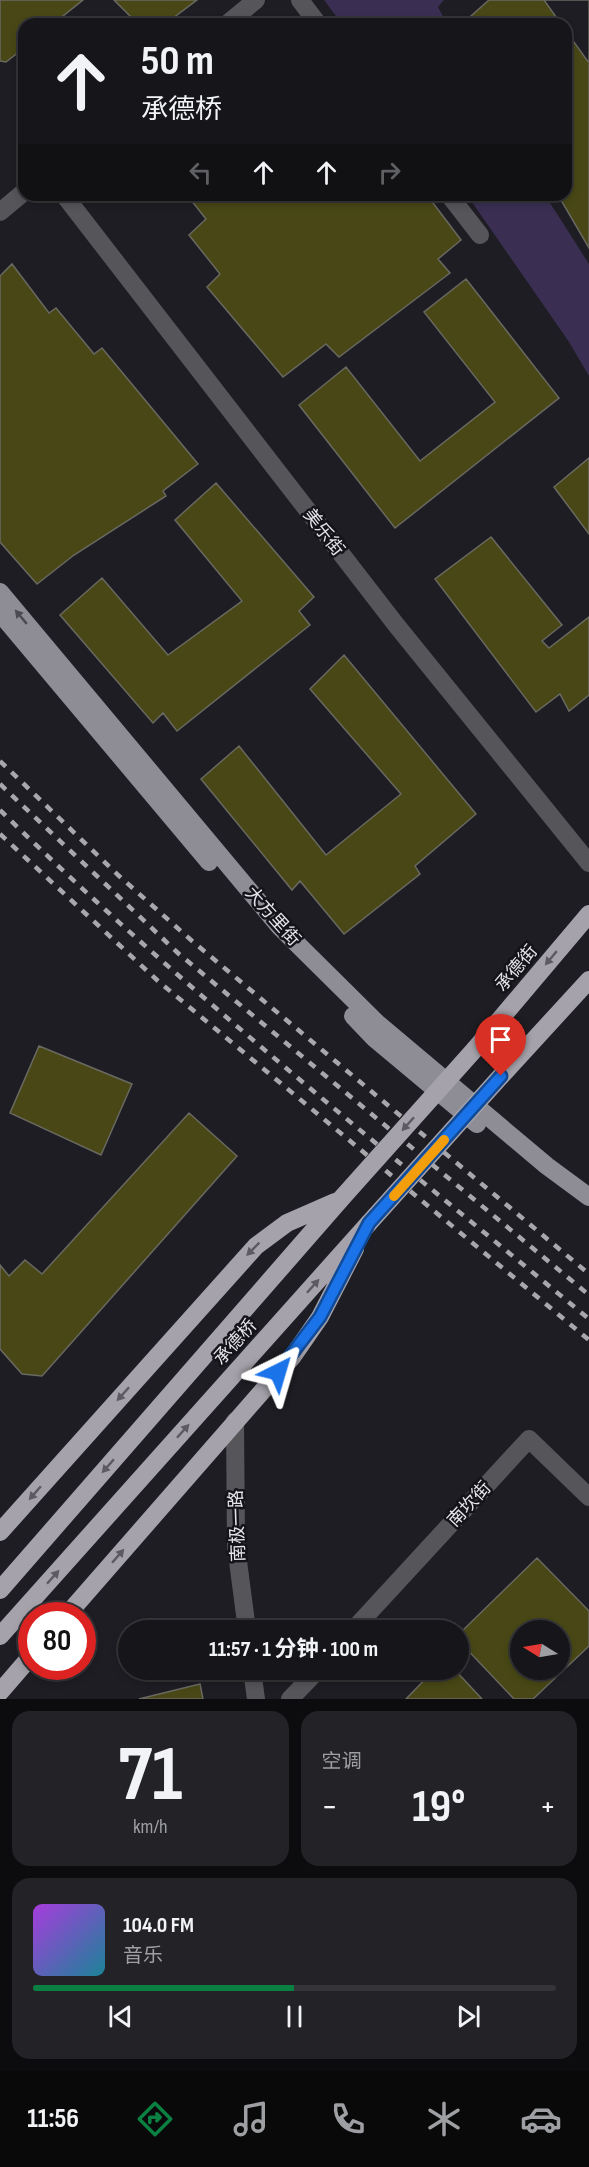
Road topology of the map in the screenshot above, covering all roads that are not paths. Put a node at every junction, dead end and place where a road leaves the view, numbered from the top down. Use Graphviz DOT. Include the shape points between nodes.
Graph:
graph roads {
  1 [pos="256,0"];
  2 [pos="300,0"];
  3 [pos="234,18"];
  4 [pos="314,18"];
  5 [pos="18,197"];
  6 [pos="69,201"];
  7 [pos="454,201"];
  8 [pos="0,212"];
  9 [pos="480,235"];
  10 [pos="0,592"];
  11 [pos="0,613"];
  12 [pos="589,863"];
  13 [pos="589,914"];
  14 [pos="589,980"];
  15 [pos="589,994"];
  16 [pos="567,1003"];
  17 [pos="475,1049"];
  18 [pos="589,1197"];
  19 [pos="339,1200"];
  20 [pos="589,1209"];
  21 [pos="369,1223"];
  22 [pos="236,1420"];
  23 [pos="589,1497"];
  24 [pos="3,1523"];
  25 [pos="0,1590"];
  26 [pos="78,1602"];
  27 [pos="246,1620"];
  28 [pos="362,1620"];
  29 [pos="0,1636"];
  30 [pos="18,1671"];
  31 [pos="253,1680"];
  32 [pos="308,1680"];
  33 [pos="0,1692"];
  34 [pos="256,1699"];
  35 [pos="290,1699"];
  1 -- 3 [label="street"];
  2 -- 4 [label="street"];
  5 -- 8 [label="street"];
  6 -- 12 [label="street, 美乐街" via="389,617"];
  7 -- 9 [label="street"];
  18 -- 10 [label="main road, 大方里街, one-way" via="377,1023 279,926"];
  11 -- 20 [label="main road, 大方里街" via="220,875 374,1038 548,1183"];
  13 -- 17 [label="highway, 承德街, one-way"];
  14 -- 16 [label="highway"];
  15 -- 16 [label="main road"];
  16 -- 21 [label="highway, 承德桥, bridge"];
  17 -- 19 [label="highway, 承德桥, one-way, bridge"];
  19 -- 24 [label="highway, one-way" via="287,1223 256,1246"];
  19 -- 25 [label="highway, 承德桥, one-way"];
  21 -- 22 [label="highway" via="320,1317"];
  29 -- 21 [label="highway, 承德桥, one-way"];
  26 -- 22 [label="highway, one-way"];
  22 -- 27 [label="street, 南极一路" via="236,1546"];
  23 -- 28 [label="street, 南坎街" via="529,1440"];
  30 -- 33 [label="highway"];
  31 -- 34 [label="street"];
  32 -- 35 [label="street"];
}
